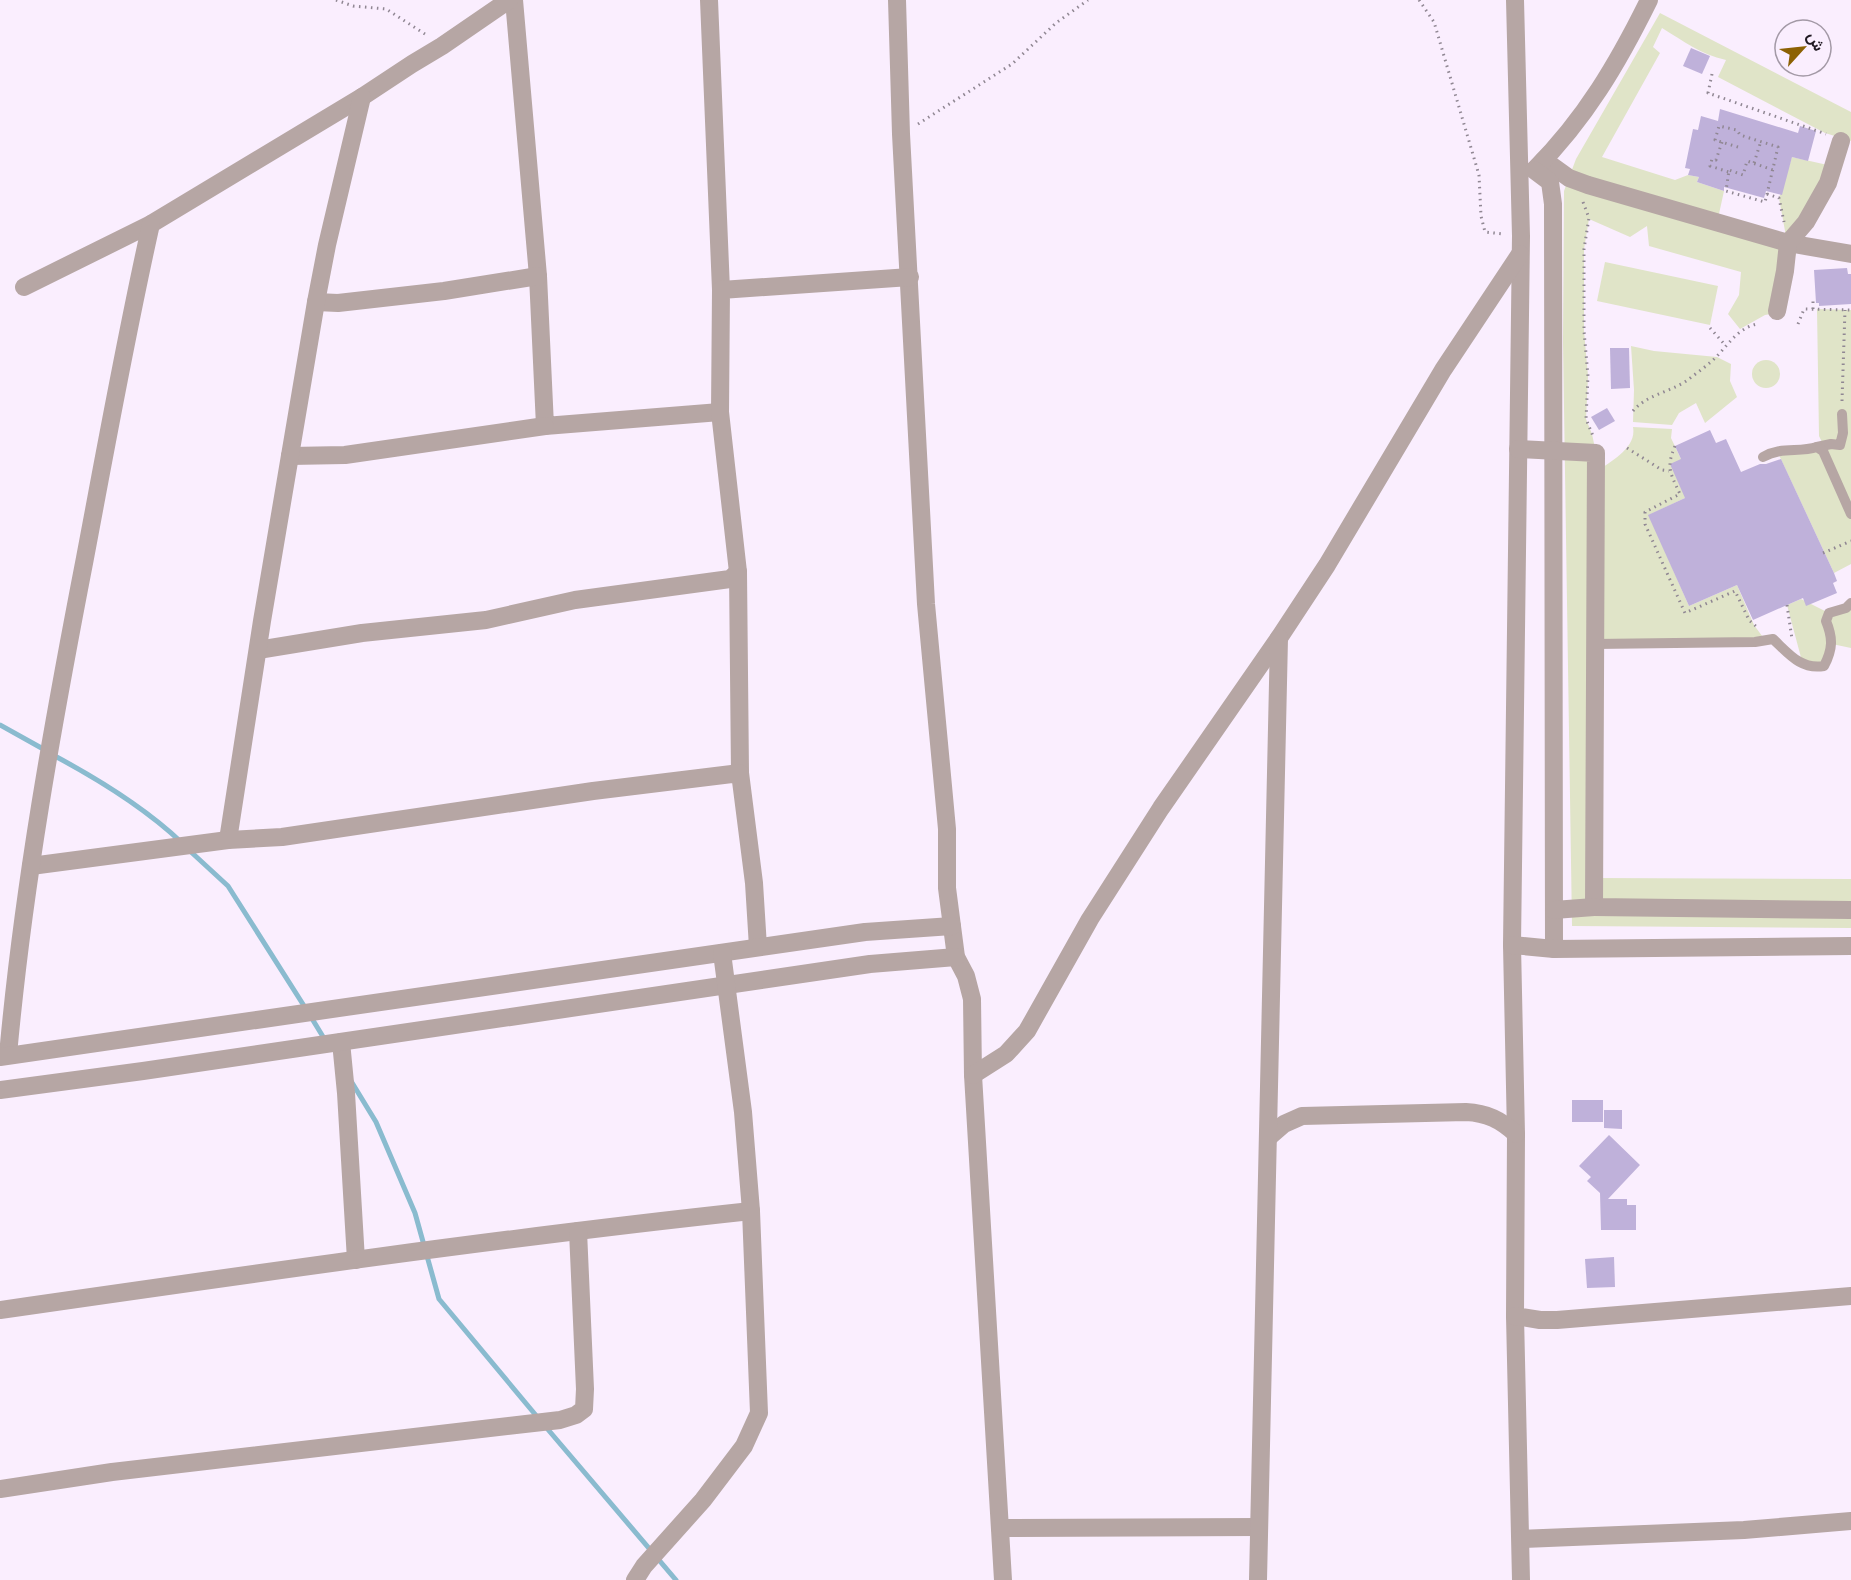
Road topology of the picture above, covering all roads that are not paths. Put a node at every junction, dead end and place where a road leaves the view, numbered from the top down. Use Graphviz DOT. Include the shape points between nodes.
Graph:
graph roads {
  1 [pos="509,0"];
  2 [pos="514,0"];
  3 [pos="709,0"];
  4 [pos="897,0"];
  5 [pos="1515,0"];
  6 [pos="1649,0"];
  7 [pos="362,97"];
  8 [pos="1841,141"];
  9 [pos="1539,165"];
  10 [pos="1519,185"];
  11 [pos="151,224"];
  12 [pos="1788,243"];
  13 [pos="1520,245"];
  14 [pos="1851,254"];
  15 [pos="538,276"];
  16 [pos="910,277"];
  17 [pos="24,287"];
  18 [pos="721,290"];
  19 [pos="316,302"];
  20 [pos="1777,311"];
  21 [pos="720,412"];
  22 [pos="1842,414"];
  23 [pos="545,426"];
  24 [pos="1818,447"];
  25 [pos="1518,449"];
  26 [pos="1553,452"];
  27 [pos="290,456"];
  28 [pos="1763,457"];
  29 [pos="1851,514"];
  30 [pos="738,572"];
  31 [pos="1851,603"];
  32 [pos="1279,638"];
  33 [pos="1595,644"];
  34 [pos="258,650"];
  35 [pos="740,773"];
  36 [pos="228,840"];
  37 [pos="31,866"];
  38 [pos="1594,907"];
  39 [pos="1554,910"];
  40 [pos="1851,910"];
  41 [pos="952,926"];
  42 [pos="1512,945"];
  43 [pos="1851,946"];
  44 [pos="758,947"];
  45 [pos="1554,948"];
  46 [pos="722,953"];
  47 [pos="956,957"];
  48 [pos="727,986"];
  49 [pos="341,1042"];
  50 [pos="4,1056"];
  51 [pos="974,1074"];
  52 [pos="1270,1089"];
  53 [pos="0,1090"];
  54 [pos="1302,1116"];
  55 [pos="1516,1134"];
  56 [pos="1269,1137"];
  57 [pos="751,1211"];
  58 [pos="578,1231"];
  59 [pos="356,1260"];
  60 [pos="1851,1296"];
  61 [pos="0,1310"];
  62 [pos="1515,1316"];
  63 [pos="0,1489"];
  64 [pos="1851,1521"];
  65 [pos="1259,1527"];
  66 [pos="1000,1528"];
  67 [pos="1521,1539"];
  68 [pos="635,1580"];
  69 [pos="1003,1580"];
  70 [pos="1258,1580"];
  71 [pos="1521,1580"];
  1 -- 7 [label="street"];
  2 -- 15 [label="street"];
  3 -- 18 [label="street"];
  4 -- 16 [label="street"];
  5 -- 10 [label="street"];
  6 -- 9 [label="street" via="1612,72 1576,125"];
  7 -- 11 [label="street"];
  7 -- 19 [label="street"];
  8 -- 12 [label="street" via="1828,183 1806,222"];
  9 -- 10 [label="street"];
  9 -- 12 [label="street" via="1588,185"];
  9 -- 26 [label="street" via="1550,182 1553,204"];
  10 -- 13 [label="street"];
  11 -- 17 [label="street"];
  11 -- 37 [label="street" via="52,729"];
  12 -- 14 [label="street"];
  12 -- 20 [label="street"];
  13 -- 25 [label="street"];
  13 -- 32 [label="street" via="1328,565"];
  15 -- 19 [label="street" via="385,298"];
  15 -- 23 [label="street"];
  16 -- 18 [label="street"];
  16 -- 41 [label="street" via="926,604"];
  18 -- 21 [label="street"];
  19 -- 27 [label="street"];
  21 -- 23 [label="street"];
  21 -- 30 [label="street"];
  22 -- 24 [label="lane" via="1840,445"];
  23 -- 27 [label="street" via="375,451"];
  24 -- 28 [label="lane" via="1780,450"];
  24 -- 29 [label="lane"];
  25 -- 26 [label="street"];
  25 -- 42 [label="street"];
  26 -- 33 [label="street" via="1596,453"];
  26 -- 39 [label="street"];
  27 -- 34 [label="street"];
  30 -- 34 [label="street" via="730,579 575,600 486,621 374,631"];
  30 -- 35 [label="street"];
  31 -- 33 [label="lane" via="1829,613 1826,621 1832,635 1830,655 1824,666 1813,668 1803,665 1773,639"];
  32 -- 51 [label="street" via="1149,826 1090,919 1027,1031 1006,1054"];
  32 -- 52 [label="street"];
  33 -- 38 [label="street"];
  34 -- 36 [label="street"];
  35 -- 36 [label="street" via="293,835"];
  35 -- 44 [label="street"];
  36 -- 37 [label="street"];
  37 -- 50 [label="street"];
  38 -- 39 [label="street"];
  38 -- 40 [label="street"];
  39 -- 45 [label="street"];
  41 -- 44 [label="street" via="865,932"];
  41 -- 47 [label="street"];
  42 -- 45 [label="street"];
  42 -- 55 [label="street"];
  43 -- 45 [label="street"];
  44 -- 46 [label="street"];
  46 -- 48 [label="street"];
  46 -- 50 [label="street"];
  47 -- 48 [label="street" via="870,964"];
  47 -- 51 [label="street" via="972,999"];
  48 -- 49 [label="street"];
  48 -- 57 [label="street"];
  49 -- 53 [label="street"];
  49 -- 59 [label="street"];
  51 -- 66 [label="street"];
  52 -- 54 [label="street" via="1283,1106"];
  52 -- 56 [label="street"];
  54 -- 55 [label="street" via="1480,1113 1494,1117"];
  54 -- 56 [label="street"];
  55 -- 62 [label="street"];
  56 -- 65 [label="street"];
  57 -- 58 [label="street"];
  57 -- 68 [label="street" via="759,1413 744,1446"];
  58 -- 59 [label="street"];
  58 -- 63 [label="street" via="585,1389 584,1409 576,1415"];
  59 -- 61 [label="street"];
  60 -- 62 [label="street" via="1557,1320"];
  62 -- 67 [label="street"];
  64 -- 67 [label="street" via="1744,1530"];
  65 -- 66 [label="street"];
  65 -- 70 [label="street"];
  66 -- 69 [label="street"];
  67 -- 71 [label="street"];
}
